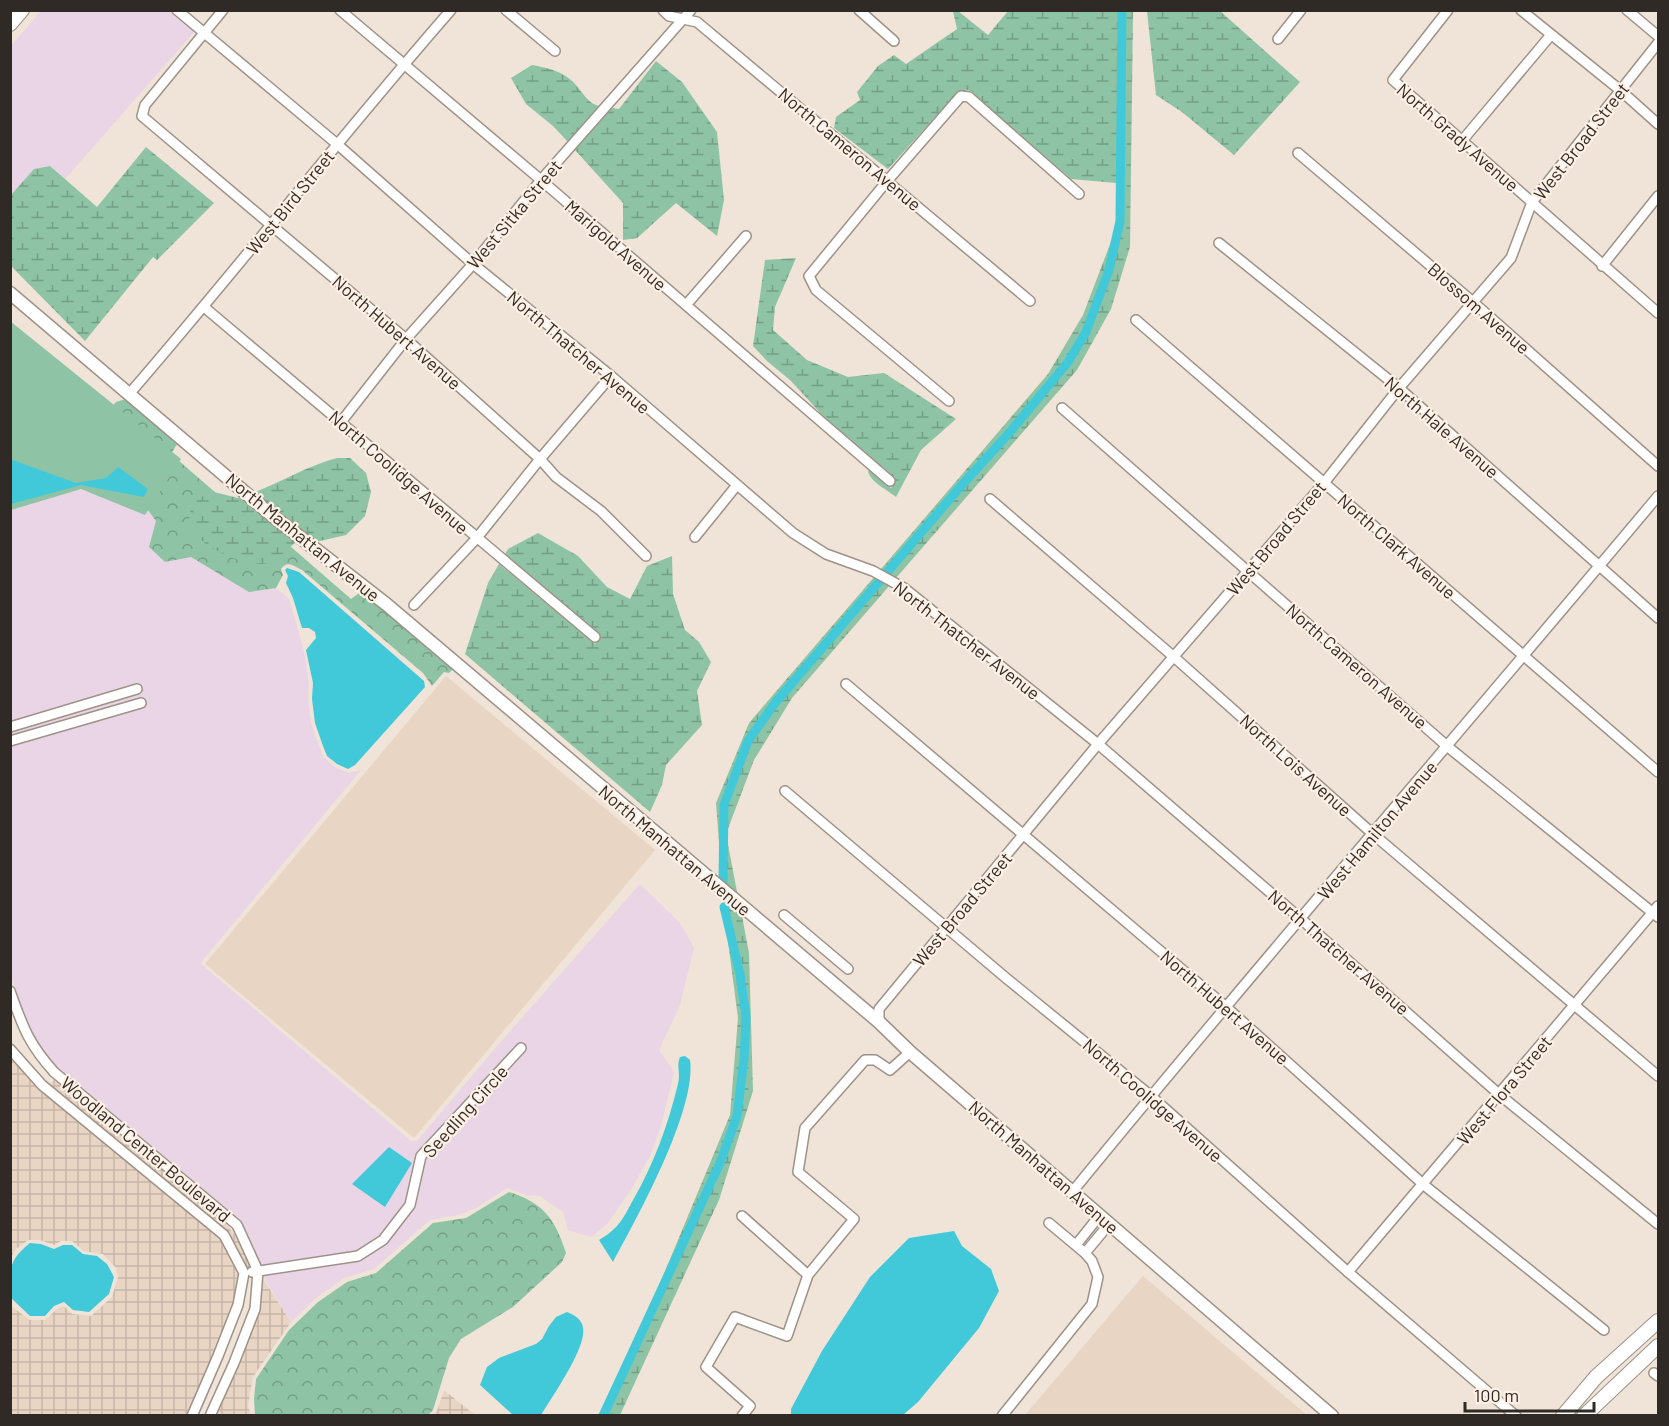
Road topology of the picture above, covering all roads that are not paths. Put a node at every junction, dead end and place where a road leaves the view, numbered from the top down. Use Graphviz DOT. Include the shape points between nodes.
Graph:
graph roads {
  1 [pos="22,10"];
  2 [pos="177,10"];
  3 [pos="223,10"];
  4 [pos="340,10"];
  5 [pos="451,10"];
  6 [pos="506,10"];
  7 [pos="663,10"];
  8 [pos="859,10"];
  9 [pos="1301,10"];
  10 [pos="1448,10"];
  11 [pos="1521,10"];
  12 [pos="1627,10"];
  13 [pos="689,14"];
  14 [pos="10,24"];
  15 [pos="205,32"];
  16 [pos="1550,36"];
  17 [pos="1659,36"];
  18 [pos="1278,39"];
  19 [pos="894,41"];
  20 [pos="1659,43"];
  21 [pos="555,51"];
  22 [pos="404,64"];
  23 [pos="1620,90"];
  24 [pos="1659,124"];
  25 [pos="1461,142"];
  26 [pos="338,144"];
  27 [pos="1298,153"];
  28 [pos="541,180"];
  29 [pos="888,180"];
  30 [pos="1079,194"];
  31 [pos="1659,196"];
  32 [pos="1533,202"];
  33 [pos="271,224"];
  34 [pos="746,236"];
  35 [pos="1219,243"];
  36 [pos="473,264"];
  37 [pos="1602,266"];
  38 [pos="10,293"];
  39 [pos="1030,301"];
  40 [pos="1473,303"];
  41 [pos="686,305"];
  42 [pos="204,308"];
  43 [pos="1659,313"];
  44 [pos="1136,320"];
  45 [pos="406,339"];
  46 [pos="611,376"];
  47 [pos="1399,388"];
  48 [pos="130,393"];
  49 [pos="949,401"];
  50 [pos="1062,408"];
  51 [pos="341,422"];
  52 [pos="540,459"];
  53 [pos="1659,466"];
  54 [pos="890,481"];
  55 [pos="1324,483"];
  56 [pos="737,485"];
  57 [pos="1659,496"];
  58 [pos="990,499"];
  59 [pos="695,537"];
  60 [pos="476,539"];
  61 [pos="646,556"];
  62 [pos="1599,567"];
  63 [pos="1248,571"];
  64 [pos="414,605"];
  65 [pos="1659,618"];
  66 [pos="595,637"];
  67 [pos="1524,656"];
  68 [pos="1174,657"];
  69 [pos="846,684"];
  70 [pos="137,689"];
  71 [pos="141,703"];
  72 [pos="10,727"];
  73 [pos="10,741"];
  74 [pos="1098,744"];
  75 [pos="1448,747"];
  76 [pos="1659,772"];
  77 [pos="785,791"];
  78 [pos="1024,834"];
  79 [pos="1373,834"];
  80 [pos="1657,911"];
  81 [pos="784,915"];
  82 [pos="1301,919"];
  83 [pos="947,928"];
  84 [pos="816,942"];
  85 [pos="802,958"];
  86 [pos="848,969"];
  87 [pos="10,991"];
  88 [pos="1225,1006"];
  89 [pos="1575,1006"];
  90 [pos="879,1022"];
  91 [pos="10,1048"];
  92 [pos="521,1048"];
  93 [pos="910,1052"];
  94 [pos="54,1072"];
  95 [pos="1659,1076"];
  96 [pos="42,1084"];
  97 [pos="1500,1095"];
  98 [pos="1151,1096"];
  99 [pos="1424,1185"];
  100 [pos="1074,1191"];
  101 [pos="742,1216"];
  102 [pos="1105,1219"];
  103 [pos="1049,1223"];
  104 [pos="1659,1224"];
  105 [pos="1076,1245"];
  106 [pos="1085,1253"];
  107 [pos="258,1272"];
  108 [pos="1348,1272"];
  109 [pos="244,1273"];
  110 [pos="808,1275"];
  111 [pos="1659,1321"];
  112 [pos="1604,1329"];
  113 [pos="1659,1346"];
  114 [pos="192,1416"];
  115 [pos="210,1416"];
  116 [pos="742,1416"];
  117 [pos="1002,1416"];
  118 [pos="1332,1416"];
  119 [pos="1516,1416"];
  120 [pos="1563,1416"];
  121 [pos="1584,1416"];
  1 -- 14 [label="main road"];
  2 -- 15 [label="street, North Thatcher Avenue"];
  3 -- 15 [label="street"];
  4 -- 22 [label="street, Marigold Avenue"];
  5 -- 22 [label="street, West Bird Street"];
  6 -- 21 [label="street"];
  7 -- 13 [label="street, North Cameron Avenue" via="669,16"];
  8 -- 19 [label="street"];
  9 -- 18 [label="street"];
  10 -- 25 [label="street, North Grady Avenue" via="1393,80"];
  11 -- 16 [label="street"];
  12 -- 17 [label="street"];
  13 -- 28 [label="street, West Sitka Street"];
  13 -- 29 [label="street, North Cameron Avenue"];
  15 -- 26 [label="street, North Thatcher Avenue"];
  15 -- 33 [label="street, North Hubert Avenue" via="146,105 142,116"];
  16 -- 23 [label="street"];
  16 -- 25 [label="street"];
  20 -- 23 [label="street, West Broad Street"];
  22 -- 26 [label="street, West Bird Street"];
  22 -- 28 [label="street, Marigold Avenue"];
  23 -- 24 [label="street"];
  23 -- 32 [label="street, West Broad Street"];
  25 -- 32 [label="street, North Grady Avenue"];
  26 -- 33 [label="street, West Bird Street"];
  26 -- 36 [label="street, North Thatcher Avenue"];
  27 -- 40 [label="street, Blossom Avenue"];
  28 -- 36 [label="street, West Sitka Street"];
  28 -- 41 [label="street, Marigold Avenue"];
  29 -- 30 [label="street" via="961,96 969,97"];
  29 -- 39 [label="street, North Cameron Avenue"];
  29 -- 49 [label="street" via="809,276 816,290"];
  31 -- 37 [label="street"];
  32 -- 37 [label="street, North Grady Avenue"];
  32 -- 40 [label="street, West Broad Street" via="1511,258"];
  33 -- 42 [label="street, West Bird Street"];
  33 -- 45 [label="street, North Hubert Avenue"];
  34 -- 41 [label="street"];
  35 -- 47 [label="street, North Hale Avenue"];
  36 -- 45 [label="street, West Sitka Street"];
  36 -- 46 [label="street, North Thatcher Avenue"];
  37 -- 43 [label="street, North Grady Avenue"];
  38 -- 48 [label="street, North Manhattan Avenue"];
  40 -- 47 [label="street, West Broad Street"];
  40 -- 53 [label="street, Blossom Avenue"];
  41 -- 54 [label="street, Marigold Avenue"];
  42 -- 48 [label="street, West Bird Street"];
  42 -- 51 [label="street, North Coolidge Avenue"];
  44 -- 55 [label="street, North Clark Avenue"];
  45 -- 51 [label="street, West Sitka Street"];
  45 -- 52 [label="street, North Hubert Avenue"];
  46 -- 52 [label="street"];
  46 -- 56 [label="street, North Thatcher Avenue"];
  47 -- 55 [label="street, West Broad Street"];
  47 -- 62 [label="street, North Hale Avenue"];
  48 -- 85 [label="street, North Manhattan Avenue" via="268,513 386,604"];
  50 -- 63 [label="street, North Cameron Avenue"];
  51 -- 60 [label="street, North Coolidge Avenue"];
  52 -- 60 [label="street"];
  52 -- 61 [label="street, North Hubert Avenue"];
  55 -- 63 [label="street, West Broad Street"];
  55 -- 67 [label="street, North Clark Avenue"];
  56 -- 59 [label="street"];
  56 -- 74 [label="street, North Thatcher Avenue" via="794,533 826,554 888,578 921,601"];
  57 -- 62 [label="street, West Hamilton Avenue"];
  58 -- 68 [label="street, North Lois Avenue"];
  60 -- 64 [label="street"];
  60 -- 66 [label="street, North Coolidge Avenue"];
  62 -- 65 [label="street, North Hale Avenue"];
  62 -- 67 [label="street, West Hamilton Avenue"];
  63 -- 68 [label="street, West Broad Street"];
  63 -- 75 [label="street, North Cameron Avenue"];
  67 -- 75 [label="street, West Hamilton Avenue"];
  67 -- 76 [label="street, North Clark Avenue"];
  68 -- 74 [label="street, West Broad Street"];
  68 -- 79 [label="street, North Lois Avenue"];
  69 -- 78 [label="street, North Hubert Avenue"];
  70 -- 72 [label="street"];
  71 -- 73 [label="street"];
  74 -- 78 [label="street, West Broad Street"];
  74 -- 82 [label="street, North Thatcher Avenue"];
  75 -- 79 [label="street, West Hamilton Avenue"];
  75 -- 80 [label="street, North Cameron Avenue"];
  77 -- 83 [label="street, North Coolidge Avenue"];
  78 -- 83 [label="street, West Broad Street"];
  78 -- 88 [label="street, North Hubert Avenue"];
  79 -- 82 [label="street, West Hamilton Avenue"];
  79 -- 89 [label="street, North Lois Avenue"];
  80 -- 89 [label="street, West Flora Street"];
  81 -- 84 [label="street"];
  82 -- 88 [label="street, West Hamilton Avenue"];
  82 -- 97 [label="street, North Thatcher Avenue"];
  83 -- 90 [label="street, West Broad Street" via="879,1009"];
  83 -- 98 [label="street, North Coolidge Avenue"];
  84 -- 85 [label="street"];
  84 -- 86 [label="street"];
  85 -- 90 [label="street, North Manhattan Avenue"];
  87 -- 94 [label="street, Woodland Center Boulevard" via="25,1034"];
  88 -- 98 [label="street, West Hamilton Avenue"];
  88 -- 99 [label="street, North Hubert Avenue"];
  89 -- 95 [label="street, North Lois Avenue"];
  89 -- 97 [label="street, West Flora Street"];
  90 -- 93 [label="street, North Manhattan Avenue"];
  91 -- 96 [label="street, Woodland Center Boulevard"];
  92 -- 107 [label="street, Seedling Circle" via="421,1156 410,1204 383,1240 358,1256"];
  93 -- 100 [label="street, North Manhattan Avenue"];
  93 -- 110 [label="street" via="890,1070 875,1060 865,1060 805,1128 798,1172 854,1219"];
  94 -- 96 [label="street"];
  94 -- 107 [label="street, Woodland Center Boulevard" via="237,1226"];
  96 -- 109 [label="street, Woodland Center Boulevard" via="224,1235"];
  97 -- 99 [label="street, West Flora Street"];
  97 -- 104 [label="street, North Thatcher Avenue"];
  98 -- 100 [label="street, West Hamilton Avenue"];
  98 -- 108 [label="street, North Coolidge Avenue"];
  99 -- 108 [label="street, West Flora Street"];
  99 -- 112 [label="street, North Hubert Avenue"];
  100 -- 102 [label="street, North Manhattan Avenue"];
  101 -- 110 [label="street"];
  102 -- 105 [label="street"];
  102 -- 106 [label="street"];
  102 -- 118 [label="street, North Manhattan Avenue"];
  103 -- 105 [label="street"];
  105 -- 106 [label="street"];
  106 -- 117 [label="street" via="1098,1277 1092,1304"];
  107 -- 109 [label="street, Seedling Circle"];
  107 -- 115 [label="street, Woodland Center Boulevard" via="255,1309"];
  108 -- 119 [label="street, North Coolidge Avenue"];
  109 -- 114 [label="street" via="238,1305"];
  110 -- 116 [label="street" via="787,1336 735,1317 706,1367 750,1406"];
  111 -- 120 [label="main road" via="1596,1377"];
  113 -- 121 [label="main road"];
}
